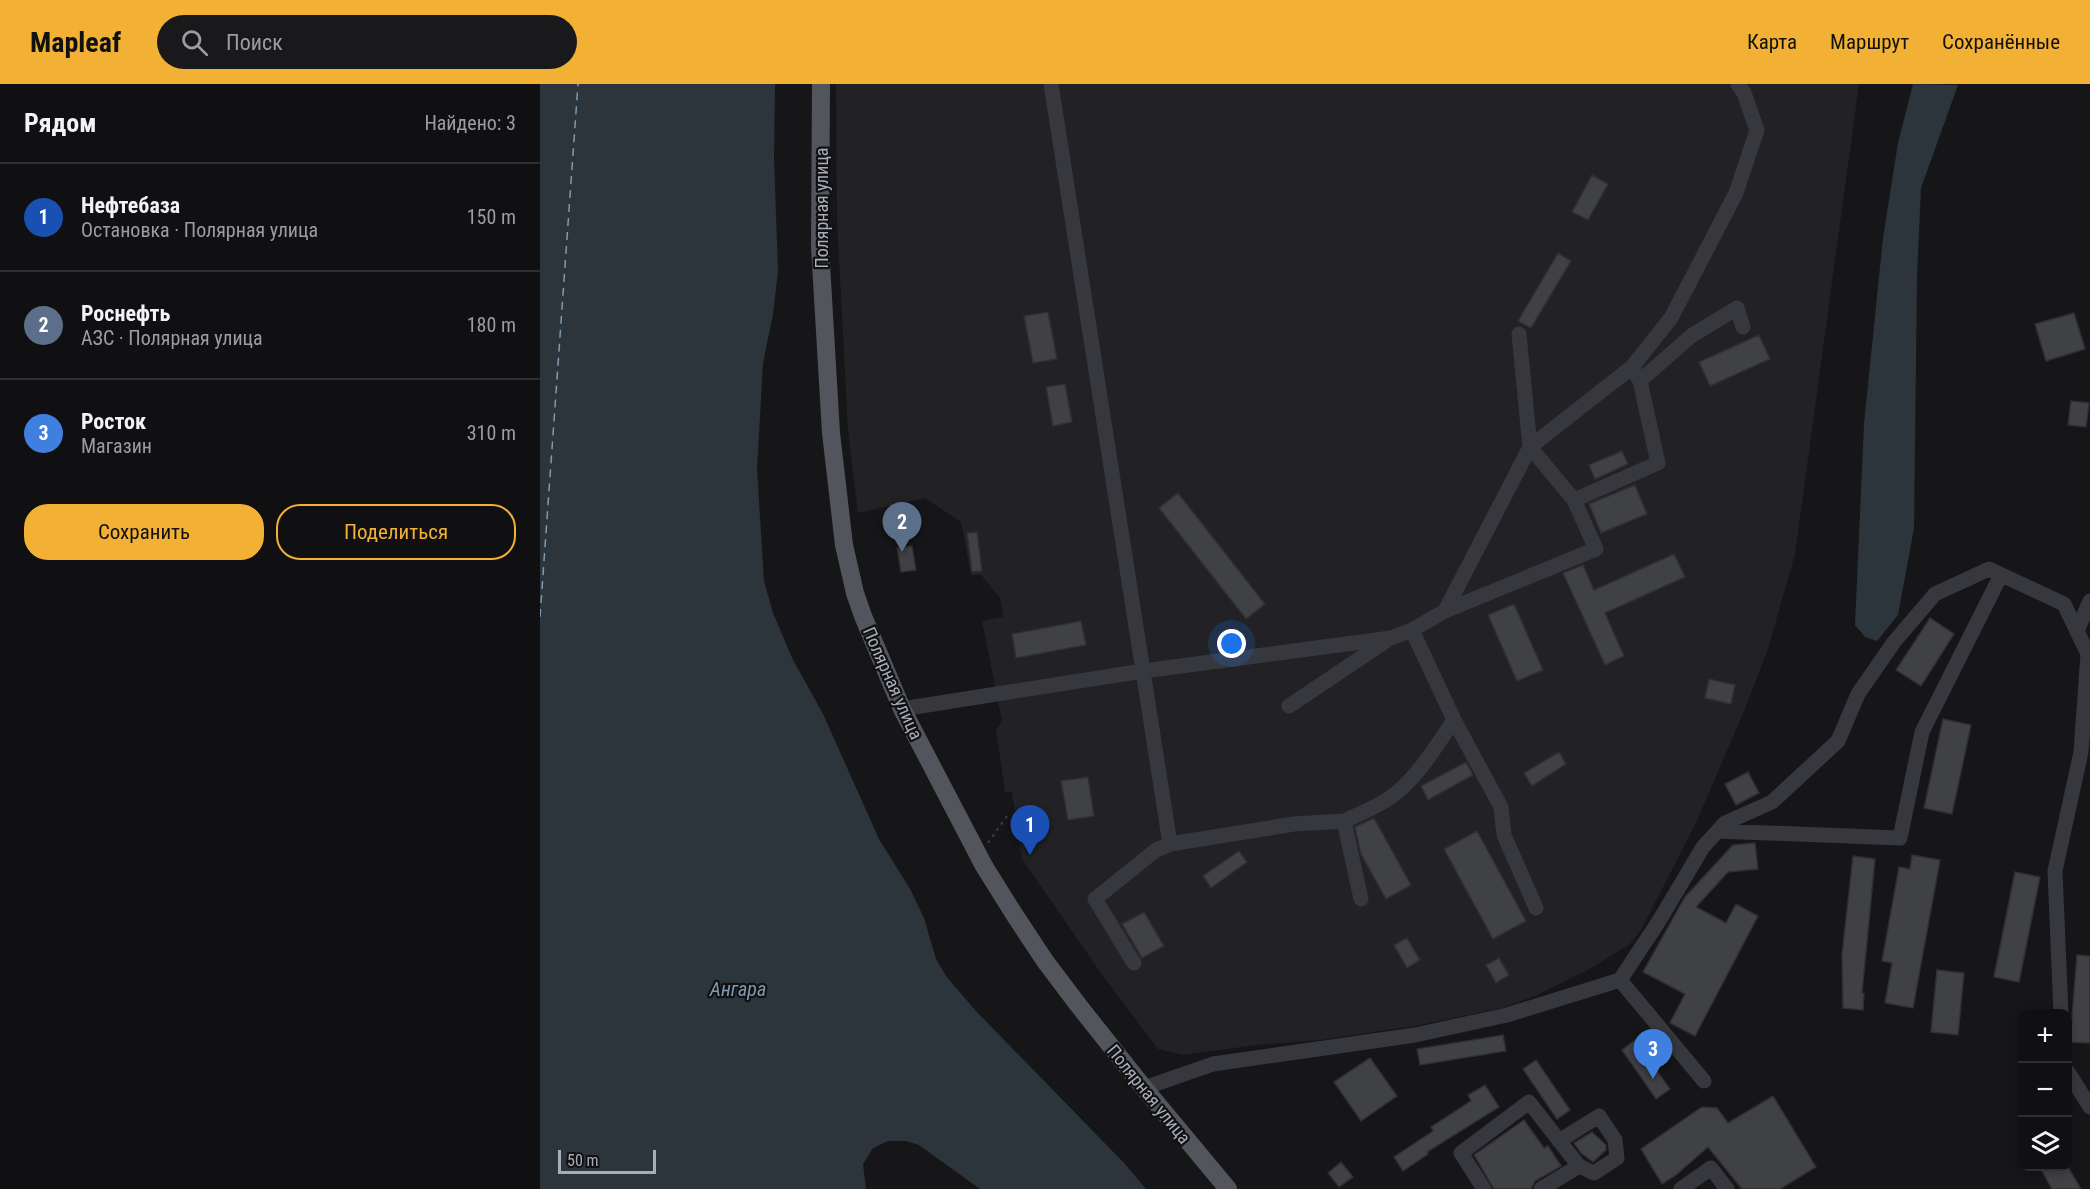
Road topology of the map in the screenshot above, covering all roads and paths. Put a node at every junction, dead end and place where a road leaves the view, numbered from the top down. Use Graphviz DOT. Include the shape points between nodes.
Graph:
graph roads {
  1 [pos="821,84"];
  2 [pos="1051,84"];
  3 [pos="1738,84"];
  4 [pos="1743,327"];
  5 [pos="1519,334"];
  6 [pos="1632,367"];
  7 [pos="1640,381"];
  8 [pos="1530,447"];
  9 [pos="1574,501"];
  10 [pos="2001,574"];
  11 [pos="2090,601"];
  12 [pos="1445,611"];
  13 [pos="1412,630"];
  14 [pos="2077,631"];
  15 [pos="1391,638"];
  16 [pos="1143,671"];
  17 [pos="1289,706"];
  18 [pos="902,710"];
  19 [pos="1454,720"];
  20 [pos="1007,816"];
  21 [pos="1344,821"];
  22 [pos="1718,831"];
  23 [pos="1170,844"];
  24 [pos="986,846"];
  25 [pos="1361,899"];
  26 [pos="1536,908"];
  27 [pos="1134,963"];
  28 [pos="1620,980"];
  29 [pos="2061,1009"];
  30 [pos="2072,1080"];
  31 [pos="1704,1081"];
  32 [pos="1144,1088"];
  33 [pos="2090,1107"];
  34 [pos="1559,1141"];
  35 [pos="1579,1166"];
  36 [pos="1228,1189"];
  37 [pos="1484,1189"];
  38 [pos="1541,1189"];
  39 [pos="1681,1189"];
  40 [pos="1727,1189"];
  1 -- 18 [label="main road, Полярная улица" via="820,247 834,467 844,545 855,593"];
  2 -- 16 [label="lane"];
  3 -- 6 [label="lane" via="1757,130 1736,193 1671,318"];
  4 -- 7 [label="lane" via="1737,308 1691,336"];
  5 -- 8 [label="lane"];
  6 -- 7 [label="lane"];
  6 -- 8 [label="lane"];
  7 -- 9 [label="lane" via="1658,463"];
  8 -- 9 [label="lane"];
  8 -- 12 [label="lane"];
  9 -- 12 [label="lane" via="1596,549"];
  10 -- 14 [label="lane" via="2064,604"];
  10 -- 22 [label="lane" via="1989,569 1935,594 1894,642 1858,694 1838,741 1772,802"];
  10 -- 22 [label="lane" via="1922,732 1900,838"];
  11 -- 14 [label="lane"];
  12 -- 13 [label="lane"];
  13 -- 15 [label="lane"];
  13 -- 19 [label="lane"];
  14 -- 29 [label="lane" via="2088,654 2081,752 2055,871"];
  15 -- 16 [label="lane"];
  15 -- 17 [label="lane"];
  16 -- 18 [label="lane"];
  16 -- 23 [label="lane"];
  18 -- 32 [label="main road, Полярная улица" via="984,866 1044,961"];
  19 -- 21 [label="lane" via="1396,794"];
  19 -- 26 [label="lane" via="1501,807 1504,835"];
  20 -- 24 [label="path"];
  21 -- 23 [label="lane" via="1294,824"];
  21 -- 25 [label="lane"];
  22 -- 28 [label="lane" via="1703,847"];
  23 -- 27 [label="lane" via="1156,850 1095,899"];
  28 -- 31 [label="lane"];
  28 -- 32 [label="lane" via="1507,1015 1415,1035 1213,1064"];
  30 -- 33 [label="lane"];
  32 -- 36 [label="main road, Полярная улица"];
  34 -- 35 [label="lane"];
  34 -- 35 [label="lane" via="1599,1116 1615,1140 1617,1158 1594,1173"];
  34 -- 37 [label="lane" via="1529,1102 1461,1153"];
  35 -- 38 [label="lane"];
  39 -- 40 [label="lane" via="1711,1168"];
}
